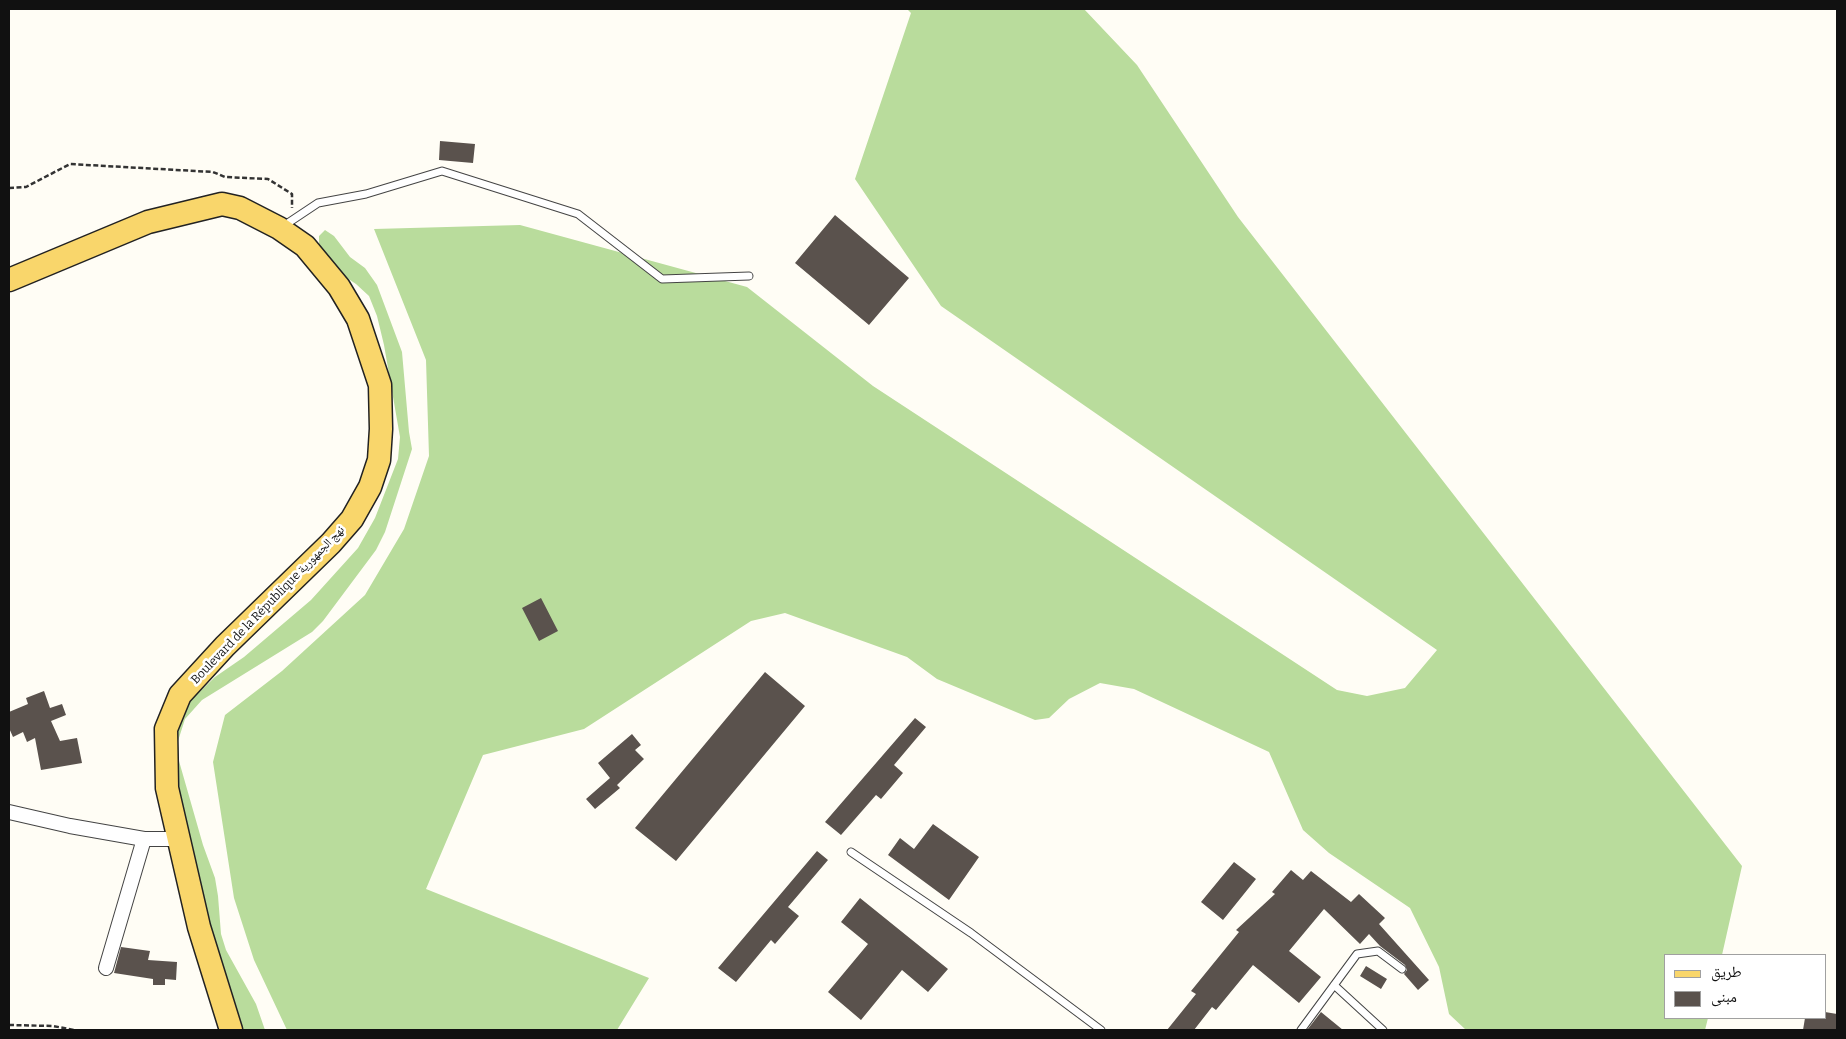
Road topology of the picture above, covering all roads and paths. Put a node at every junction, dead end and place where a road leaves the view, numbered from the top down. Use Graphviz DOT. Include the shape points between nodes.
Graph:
graph roads {
  1 [pos="9,188"];
  2 [pos="279,228"];
  3 [pos="749,276"];
  4 [pos="9,280"];
  5 [pos="9,812"];
  6 [pos="144,839"];
  7 [pos="178,839"];
  8 [pos="851,852"];
  9 [pos="106,968"];
  10 [pos="1402,969"];
  11 [pos="1334,985"];
  12 [pos="9,1025"];
  13 [pos="74,1030"];
  14 [pos="231,1030"];
  15 [pos="1101,1030"];
  16 [pos="1301,1030"];
  17 [pos="1384,1030"];
  1 -- 2 [label="path" via="26,187 70,164 213,172 225,177 268,179 292,194 292,209"];
  2 -- 3 [label="lane" via="318,203 366,194 442,171 578,214 662,279"];
  2 -- 4 [label="main road, Boulevard de la République نهج الجمهورية" via="240,208 222,204 148,222"];
  2 -- 7 [label="main road, Boulevard de la République نهج الجمهورية" via="305,246 339,287 358,319 380,385 379,460 370,487 352,519 224,646 180,695 166,729 166,788"];
  5 -- 6 [label="street"];
  6 -- 7 [label="street"];
  6 -- 9 [label="street"];
  7 -- 14 [label="main road, Boulevard de la République نهج الجمهورية" via="199,927"];
  8 -- 15 [label="lane" via="971,932"];
  10 -- 11 [label="lane" via="1378,951 1357,954"];
  11 -- 16 [label="lane"];
  11 -- 17 [label="lane"];
  12 -- 13 [label="path"];
}
